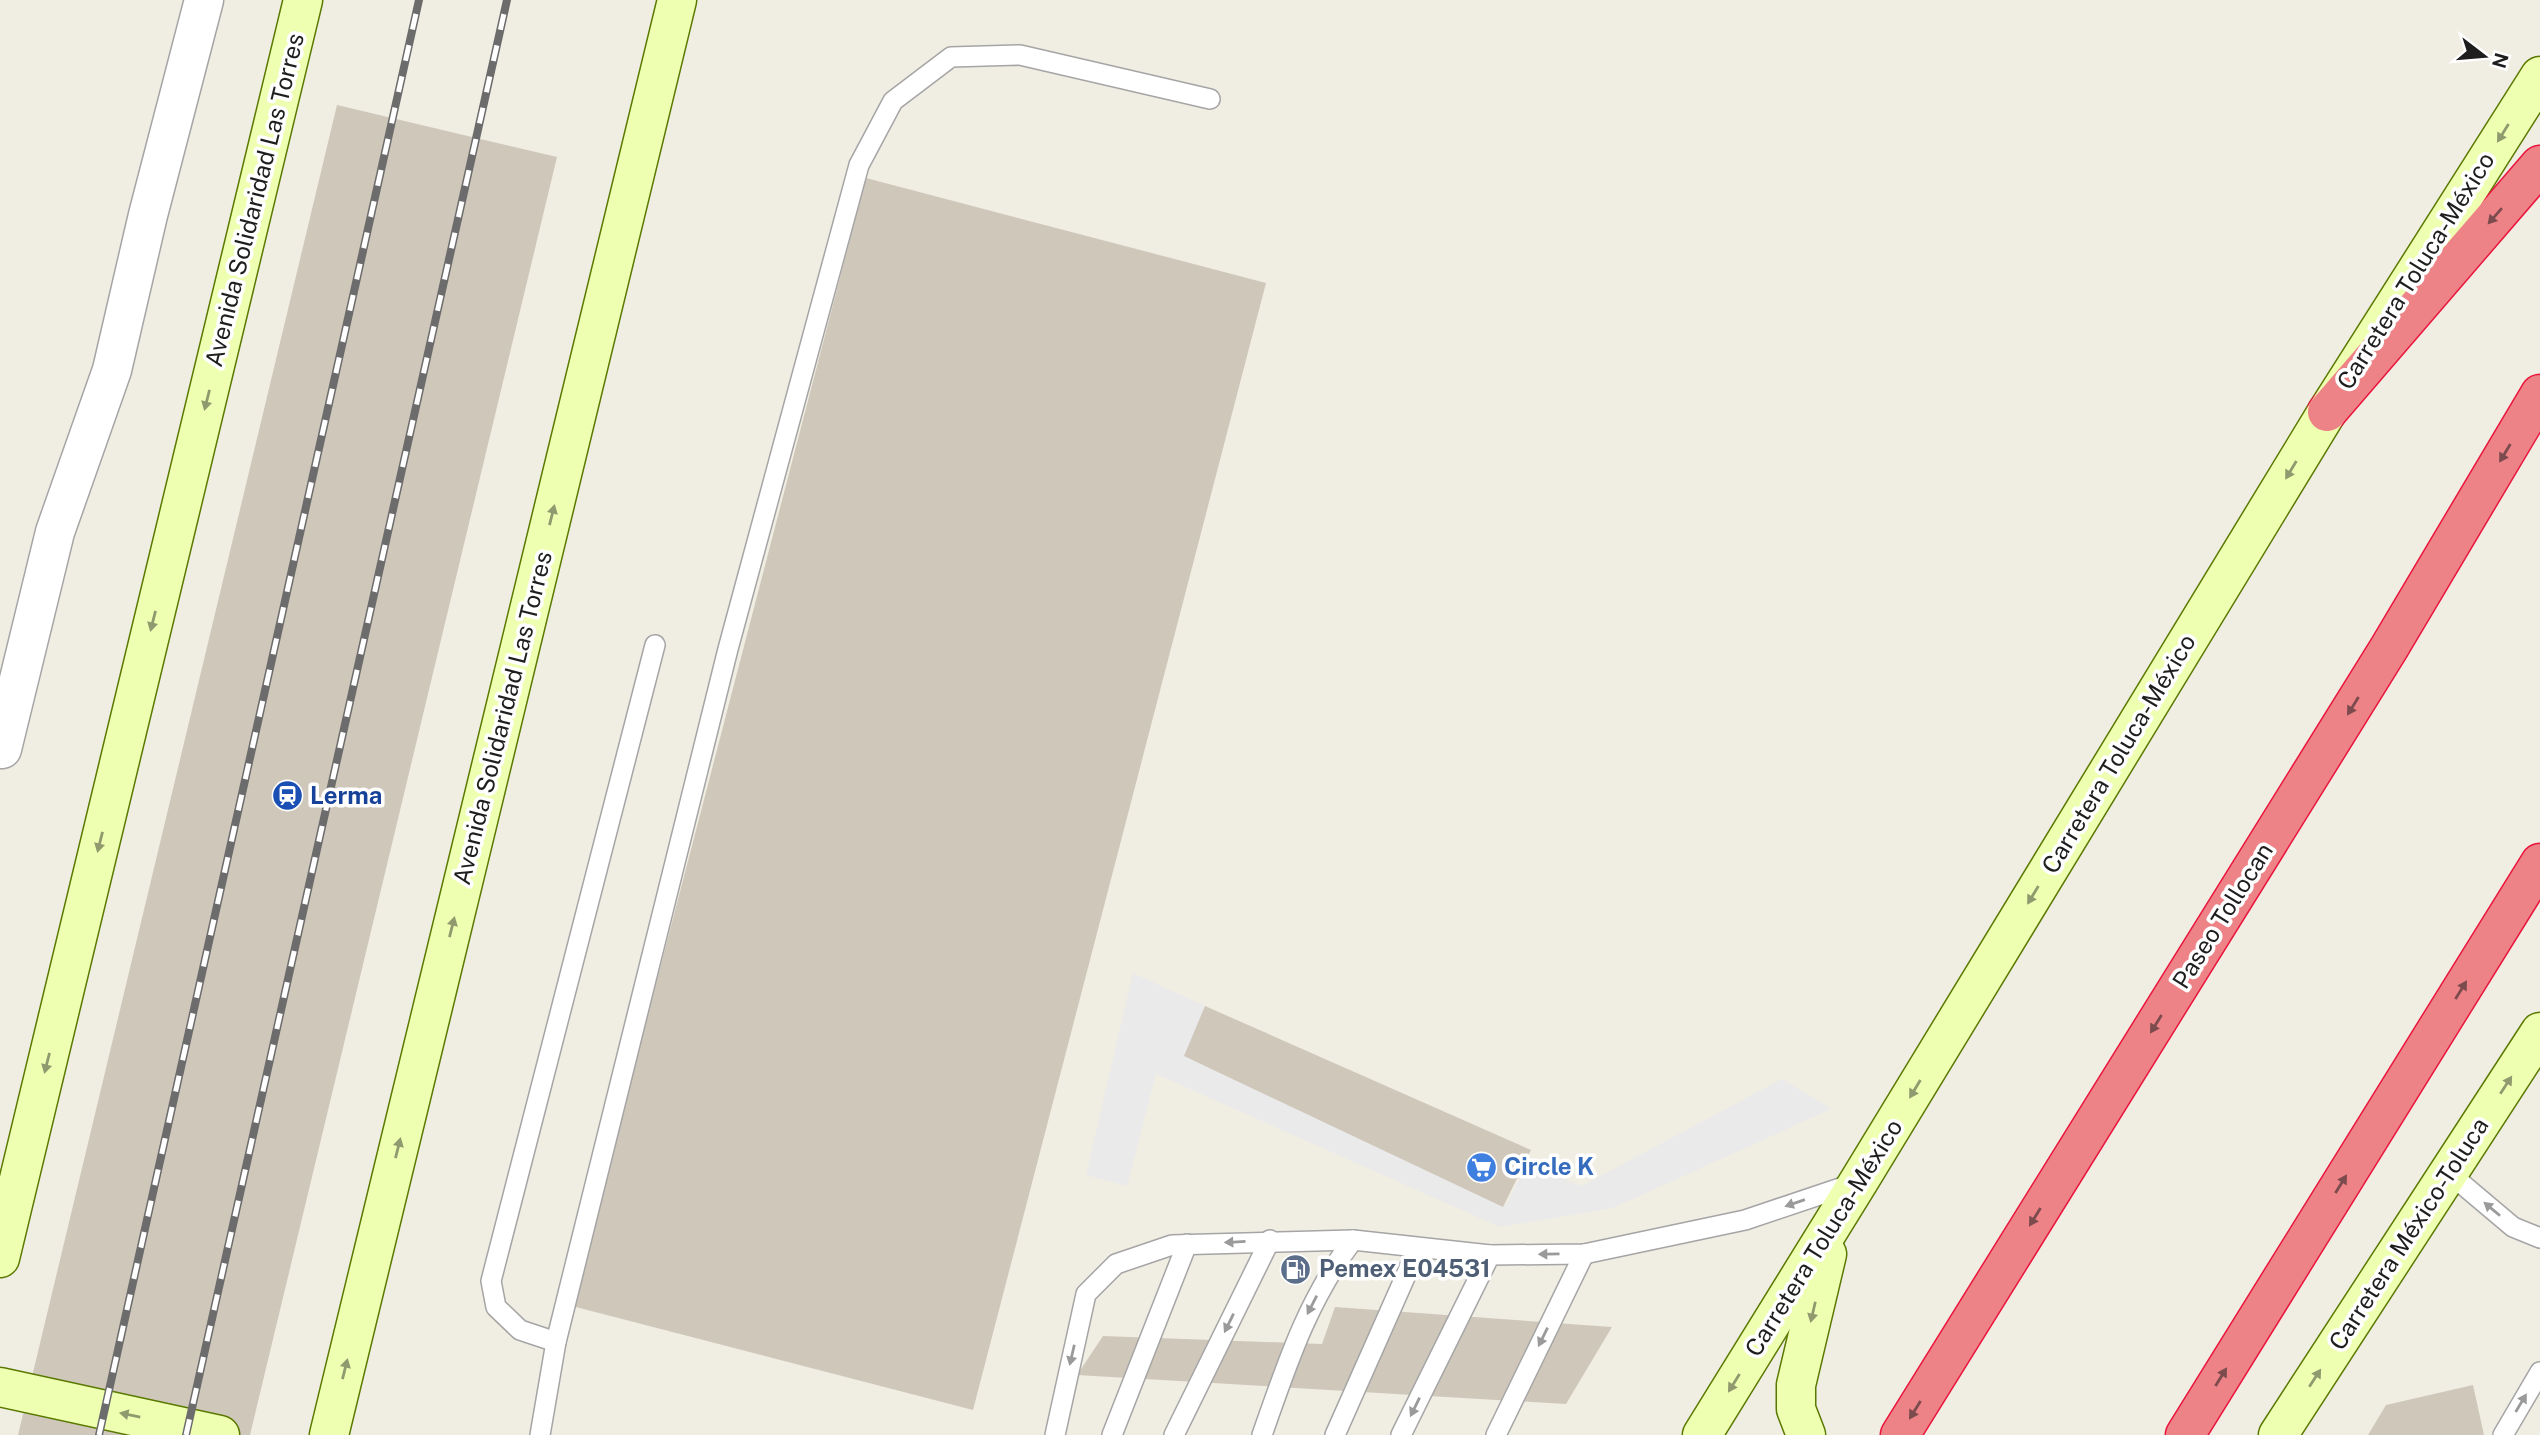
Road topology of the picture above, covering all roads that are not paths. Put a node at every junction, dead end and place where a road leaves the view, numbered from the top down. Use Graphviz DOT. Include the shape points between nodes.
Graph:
graph roads {
  1 [pos="204,0"];
  2 [pos="303,0"];
  3 [pos="677,0"];
  4 [pos="2540,76"];
  5 [pos="1210,99"];
  6 [pos="2540,164"];
  7 [pos="2540,394"];
  8 [pos="2327,412"];
  9 [pos="655,645"];
  10 [pos="2,749"];
  11 [pos="2540,863"];
  12 [pos="2536,1047"];
  13 [pos="2449,1173"];
  14 [pos="1859,1181"];
  15 [pos="1835,1221"];
  16 [pos="2540,1238"];
  17 [pos="1270,1240"];
  18 [pos="1353,1240"];
  19 [pos="1187,1244"];
  20 [pos="1418,1248"];
  21 [pos="1584,1254"];
  22 [pos="1490,1255"];
  23 [pos="0,1258"];
  24 [pos="556,1342"];
  25 [pos="2540,1372"];
  26 [pos="0,1387"];
  27 [pos="220,1435"];
  28 [pos="328,1435"];
  29 [pos="540,1435"];
  30 [pos="1055,1435"];
  31 [pos="1112,1435"];
  32 [pos="1174,1435"];
  33 [pos="1262,1435"];
  34 [pos="1335,1435"];
  35 [pos="1401,1435"];
  36 [pos="1496,1435"];
  37 [pos="1702,1435"];
  38 [pos="1806,1435"];
  39 [pos="1900,1435"];
  40 [pos="2185,1435"];
  41 [pos="2278,1435"];
  42 [pos="2503,1435"];
  1 -- 10 [label="street" via="111,370 55,532"];
  2 -- 23 [label="main road, Avenida Solidaridad Las Torres, one-way"];
  28 -- 3 [label="main road, Avenida Solidaridad Las Torres, one-way"];
  4 -- 8 [label="main road, Carretera Toluca-México, one-way"];
  5 -- 24 [label="lane" via="1020,55 951,57 892,101 859,165 728,649"];
  6 -- 8 [label="highway, one-way"];
  7 -- 39 [label="highway, Paseo Tollocan, one-way" via="2389,648"];
  8 -- 14 [label="main road, Carretera Toluca-México, one-way"];
  9 -- 24 [label="lane" via="491,1281 496,1307 520,1330"];
  40 -- 11 [label="highway, one-way"];
  13 -- 12 [label="main road, Carretera México-Toluca, one-way"];
  16 -- 13 [label="lane, one-way" via="2513,1227"];
  41 -- 13 [label="main road, Carretera México-Toluca, one-way"];
  14 -- 15 [label="main road, Carretera Toluca-México"];
  14 -- 21 [label="lane, one-way" via="1745,1220"];
  15 -- 37 [label="main road, Carretera Toluca-México, one-way"];
  15 -- 38 [label="main road, one-way" via="1796,1385 1796,1409"];
  17 -- 18 [label="lane"];
  17 -- 19 [label="lane, one-way"];
  17 -- 32 [label="lane, one-way"];
  18 -- 20 [label="lane"];
  18 -- 33 [label="lane, one-way" via="1331,1269 1300,1329"];
  19 -- 30 [label="lane, one-way" via="1116,1264 1086,1294"];
  19 -- 31 [label="lane"];
  20 -- 22 [label="lane"];
  20 -- 34 [label="lane"];
  21 -- 22 [label="lane, one-way"];
  21 -- 36 [label="lane, one-way"];
  22 -- 35 [label="lane, one-way"];
  24 -- 29 [label="lane"];
  42 -- 25 [label="lane, one-way"];
  27 -- 26 [label="main road, one-way"];
}
